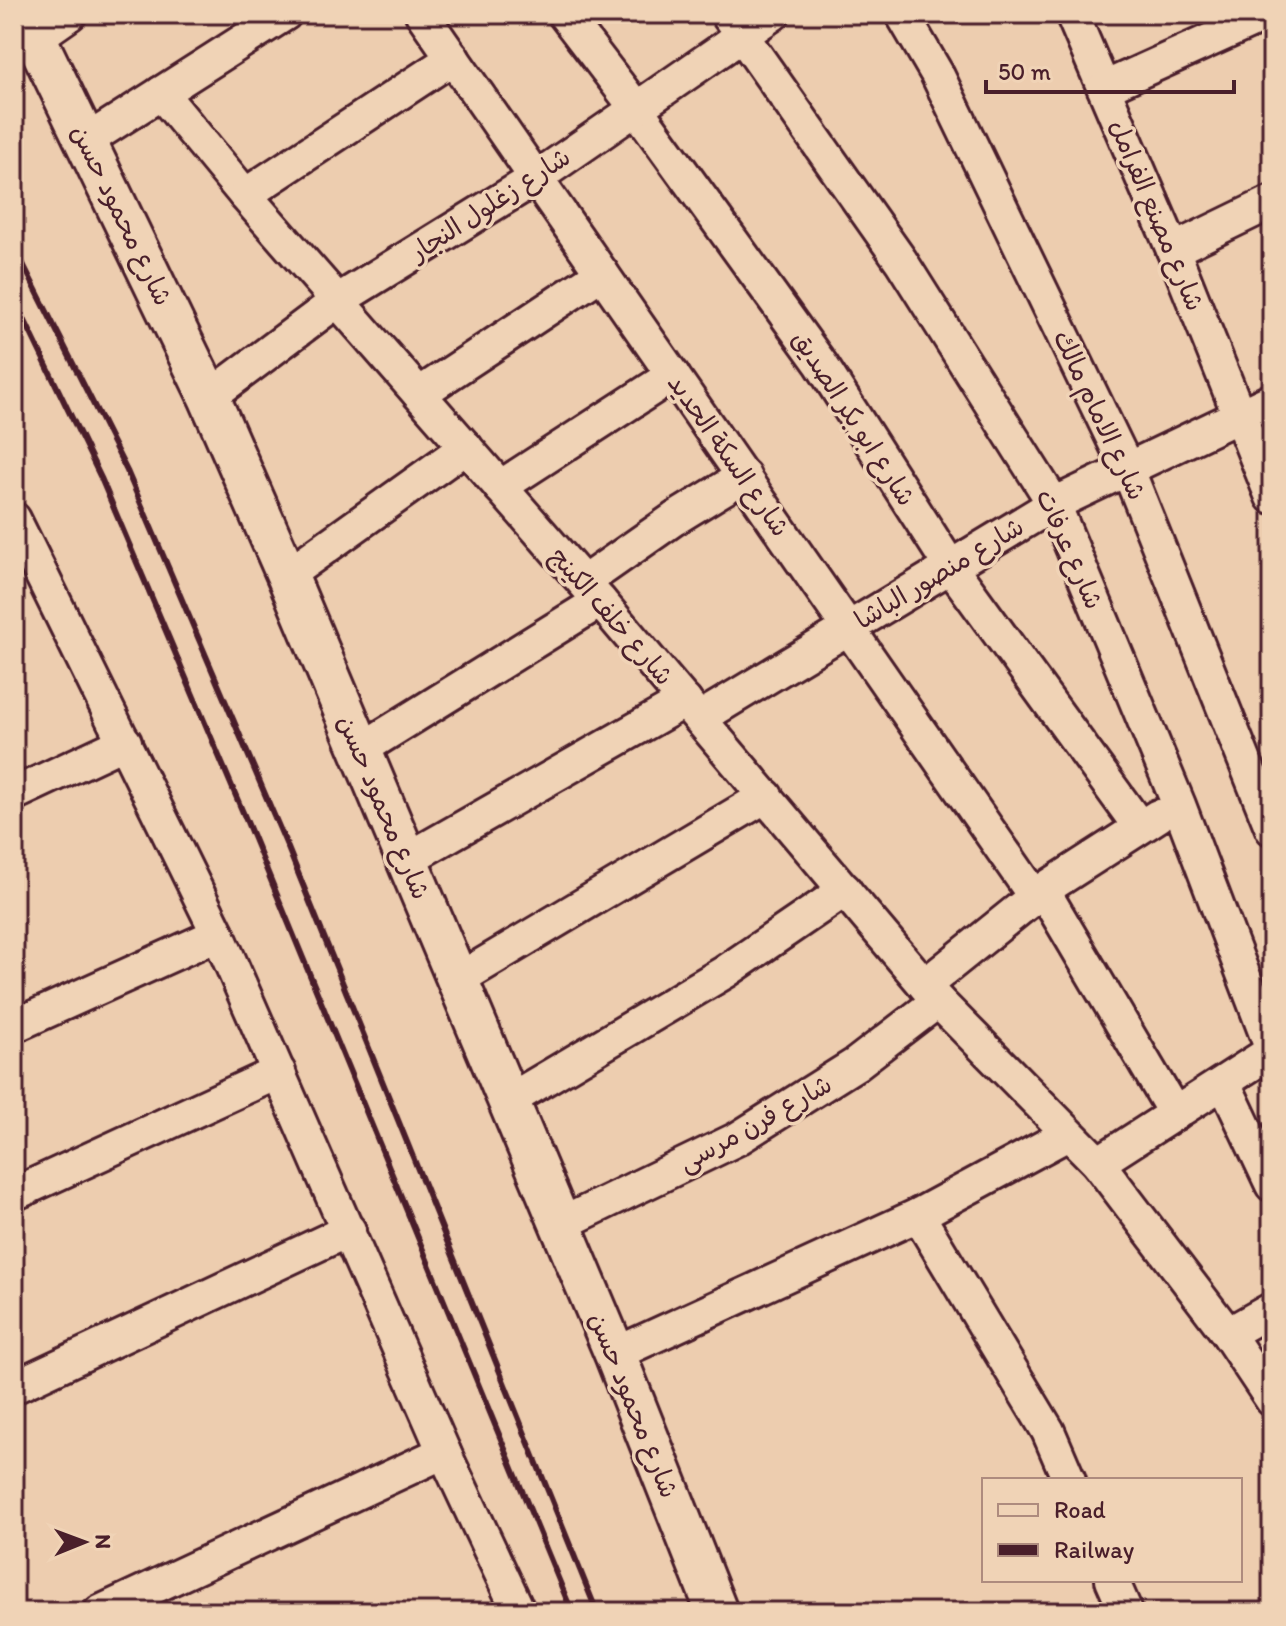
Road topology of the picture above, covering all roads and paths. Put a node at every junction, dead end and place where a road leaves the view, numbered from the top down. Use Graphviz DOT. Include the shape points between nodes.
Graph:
graph roads {
  1 [pos="70,14"];
  2 [pos="285,14"];
  3 [pos="422,14"];
  4 [pos="564,14"];
  5 [pos="773,14"];
  6 [pos="902,14"];
  7 [pos="1072,14"];
  8 [pos="1268,14"];
  9 [pos="735,25"];
  10 [pos="31,26"];
  11 [pos="453,58"];
  12 [pos="1104,88"];
  13 [pos="161,93"];
  14 [pos="636,108"];
  15 [pos="86,141"];
  16 [pos="536,178"];
  17 [pos="245,195"];
  18 [pos="1272,202"];
  19 [pos="1173,250"];
  20 [pos="602,273"];
  21 [pos="337,301"];
  22 [pos="673,375"];
  23 [pos="419,394"];
  24 [pos="209,397"];
  25 [pos="1272,400"];
  26 [pos="1239,416"];
  27 [pos="466,447"];
  28 [pos="1128,470"];
  29 [pos="744,476"];
  30 [pos="500,487"];
  31 [pos="1272,497"];
  32 [pos="1054,504"];
  33 [pos="18,537"];
  34 [pos="950,566"];
  35 [pos="287,575"];
  36 [pos="592,592"];
  37 [pos="848,627"];
  38 [pos="692,709"];
  39 [pos="125,742"];
  40 [pos="360,750"];
  41 [pos="14,794"];
  42 [pos="766,796"];
  43 [pos="1179,805"];
  44 [pos="1139,826"];
  45 [pos="1272,829"];
  46 [pos="406,860"];
  47 [pos="845,890"];
  48 [pos="1039,894"];
  49 [pos="218,934"];
  50 [pos="457,980"];
  51 [pos="932,993"];
  52 [pos="14,1026"];
  53 [pos="1272,1050"];
  54 [pos="279,1072"];
  55 [pos="1224,1083"];
  56 [pos="508,1101"];
  57 [pos="1175,1114"];
  58 [pos="1068,1134"];
  59 [pos="1098,1163"];
  60 [pos="1272,1185"];
  61 [pos="14,1194"];
  62 [pos="918,1215"];
  63 [pos="559,1225"];
  64 [pos="349,1230"];
  65 [pos="1272,1309"];
  66 [pos="1228,1334"];
  67 [pos="615,1354"];
  68 [pos="14,1387"];
  69 [pos="1272,1400"];
  70 [pos="444,1452"];
  71 [pos="1068,1478"];
  72 [pos="1113,1582"];
  73 [pos="100,1612"];
  74 [pos="519,1612"];
  75 [pos="717,1612"];
  76 [pos="1126,1612"];
  1 -- 10 [label="street"];
  2 -- 13 [label="street"];
  3 -- 11 [label="street, شارع السكة الحديد"];
  4 -- 14 [label="street, شارع ابو بكر الصديق"];
  5 -- 9 [label="street, شارع زغلول النجار"];
  6 -- 28 [label="street, شارع الامام مالك" via="928,55"];
  7 -- 12 [label="street, شارع مصنع الفرامل"];
  8 -- 12 [label="street"];
  9 -- 14 [label="street, شارع زغلول النجار"];
  9 -- 32 [label="street, شارع عرفات" via="901,261"];
  10 -- 15 [label="street, شارع محمود حسن"];
  11 -- 16 [label="street, شارع السكة الحديد"];
  11 -- 17 [label="street"];
  12 -- 19 [label="street, شارع مصنع الفرامل"];
  13 -- 15 [label="street"];
  13 -- 17 [label="street, شارع خلف الكينج"];
  14 -- 16 [label="street, شارع زغلول النجار"];
  14 -- 34 [label="street, شارع ابو بكر الصديق" via="821,364"];
  15 -- 24 [label="street, شارع محمود حسن"];
  16 -- 20 [label="street, شارع السكة الحديد"];
  16 -- 21 [label="street, شارع زغلول النجار"];
  17 -- 21 [label="street, شارع خلف الكينج"];
  18 -- 19 [label="street"];
  19 -- 26 [label="street, شارع مصنع الفرامل"];
  20 -- 22 [label="street, شارع السكة الحديد"];
  20 -- 23 [label="street"];
  21 -- 23 [label="street, شارع خلف الكينج"];
  21 -- 24 [label="street, شارع زغلول النجار"];
  22 -- 29 [label="street, شارع السكة الحديد"];
  22 -- 30 [label="street"];
  23 -- 27 [label="street, شارع خلف الكينج"];
  24 -- 35 [label="street, شارع محمود حسن"];
  25 -- 26 [label="street, شارع منصور الباشا"];
  26 -- 28 [label="street, شارع منصور الباشا"];
  26 -- 31 [label="street, شارع مصنع الفرامل"];
  27 -- 30 [label="street, شارع خلف الكينج"];
  27 -- 35 [label="street"];
  28 -- 32 [label="street, شارع منصور الباشا"];
  28 -- 45 [label="street, شارع الامام مالك"];
  29 -- 36 [label="street" via="674,519"];
  29 -- 37 [label="street, شارع السكة الحديد"];
  30 -- 36 [label="street, شارع خلف الكينج"];
  32 -- 34 [label="street, شارع منصور الباشا"];
  32 -- 43 [label="street, شارع عرفات"];
  33 -- 39 [label="street"];
  34 -- 37 [label="street, شارع منصور الباشا"];
  34 -- 44 [label="street, شارع ابو بكر الصديق"];
  35 -- 40 [label="street, شارع محمود حسن"];
  36 -- 38 [label="street, شارع خلف الكينج"];
  36 -- 40 [label="street"];
  37 -- 38 [label="street, شارع منصور الباشا"];
  37 -- 48 [label="street, شارع السكة الحديد"];
  38 -- 42 [label="street, شارع خلف الكينج"];
  38 -- 46 [label="street, شارع منصور الباشا"];
  39 -- 41 [label="street"];
  39 -- 49 [label="street"];
  40 -- 46 [label="street, شارع محمود حسن"];
  42 -- 47 [label="street, شارع خلف الكينج"];
  42 -- 50 [label="street"];
  43 -- 44 [label="street, شارع فرن مرسى"];
  43 -- 53 [label="street, شارع عرفات"];
  44 -- 48 [label="street, شارع فرن مرسى"];
  46 -- 50 [label="street, شارع محمود حسن"];
  47 -- 51 [label="street, شارع خلف الكينج"];
  47 -- 56 [label="street" via="725,972"];
  48 -- 51 [label="street, شارع فرن مرسى"];
  48 -- 57 [label="street, شارع السكة الحديد"];
  49 -- 52 [label="street"];
  49 -- 54 [label="street"];
  50 -- 56 [label="street, شارع محمود حسن"];
  51 -- 58 [label="street, شارع خلف الكينج"];
  51 -- 63 [label="street, شارع فرن مرسى" via="856,1064 737,1139"];
  53 -- 55 [label="street"];
  54 -- 61 [label="street"];
  54 -- 64 [label="street"];
  55 -- 57 [label="street"];
  55 -- 60 [label="street"];
  56 -- 63 [label="street, شارع محمود حسن"];
  57 -- 59 [label="street"];
  58 -- 59 [label="street, شارع خلف الكينج"];
  58 -- 62 [label="street"];
  59 -- 66 [label="street, شارع خلف الكينج"];
  62 -- 67 [label="street"];
  62 -- 71 [label="street" via="1048,1431"];
  63 -- 67 [label="street, شارع محمود حسن"];
  64 -- 68 [label="street"];
  64 -- 70 [label="street"];
  65 -- 66 [label="street"];
  66 -- 69 [label="street, شارع خلف الكينج"];
  67 -- 75 [label="street, شارع محمود حسن"];
  70 -- 73 [label="street"];
  70 -- 74 [label="street"];
  72 -- 76 [label="street"];
}
